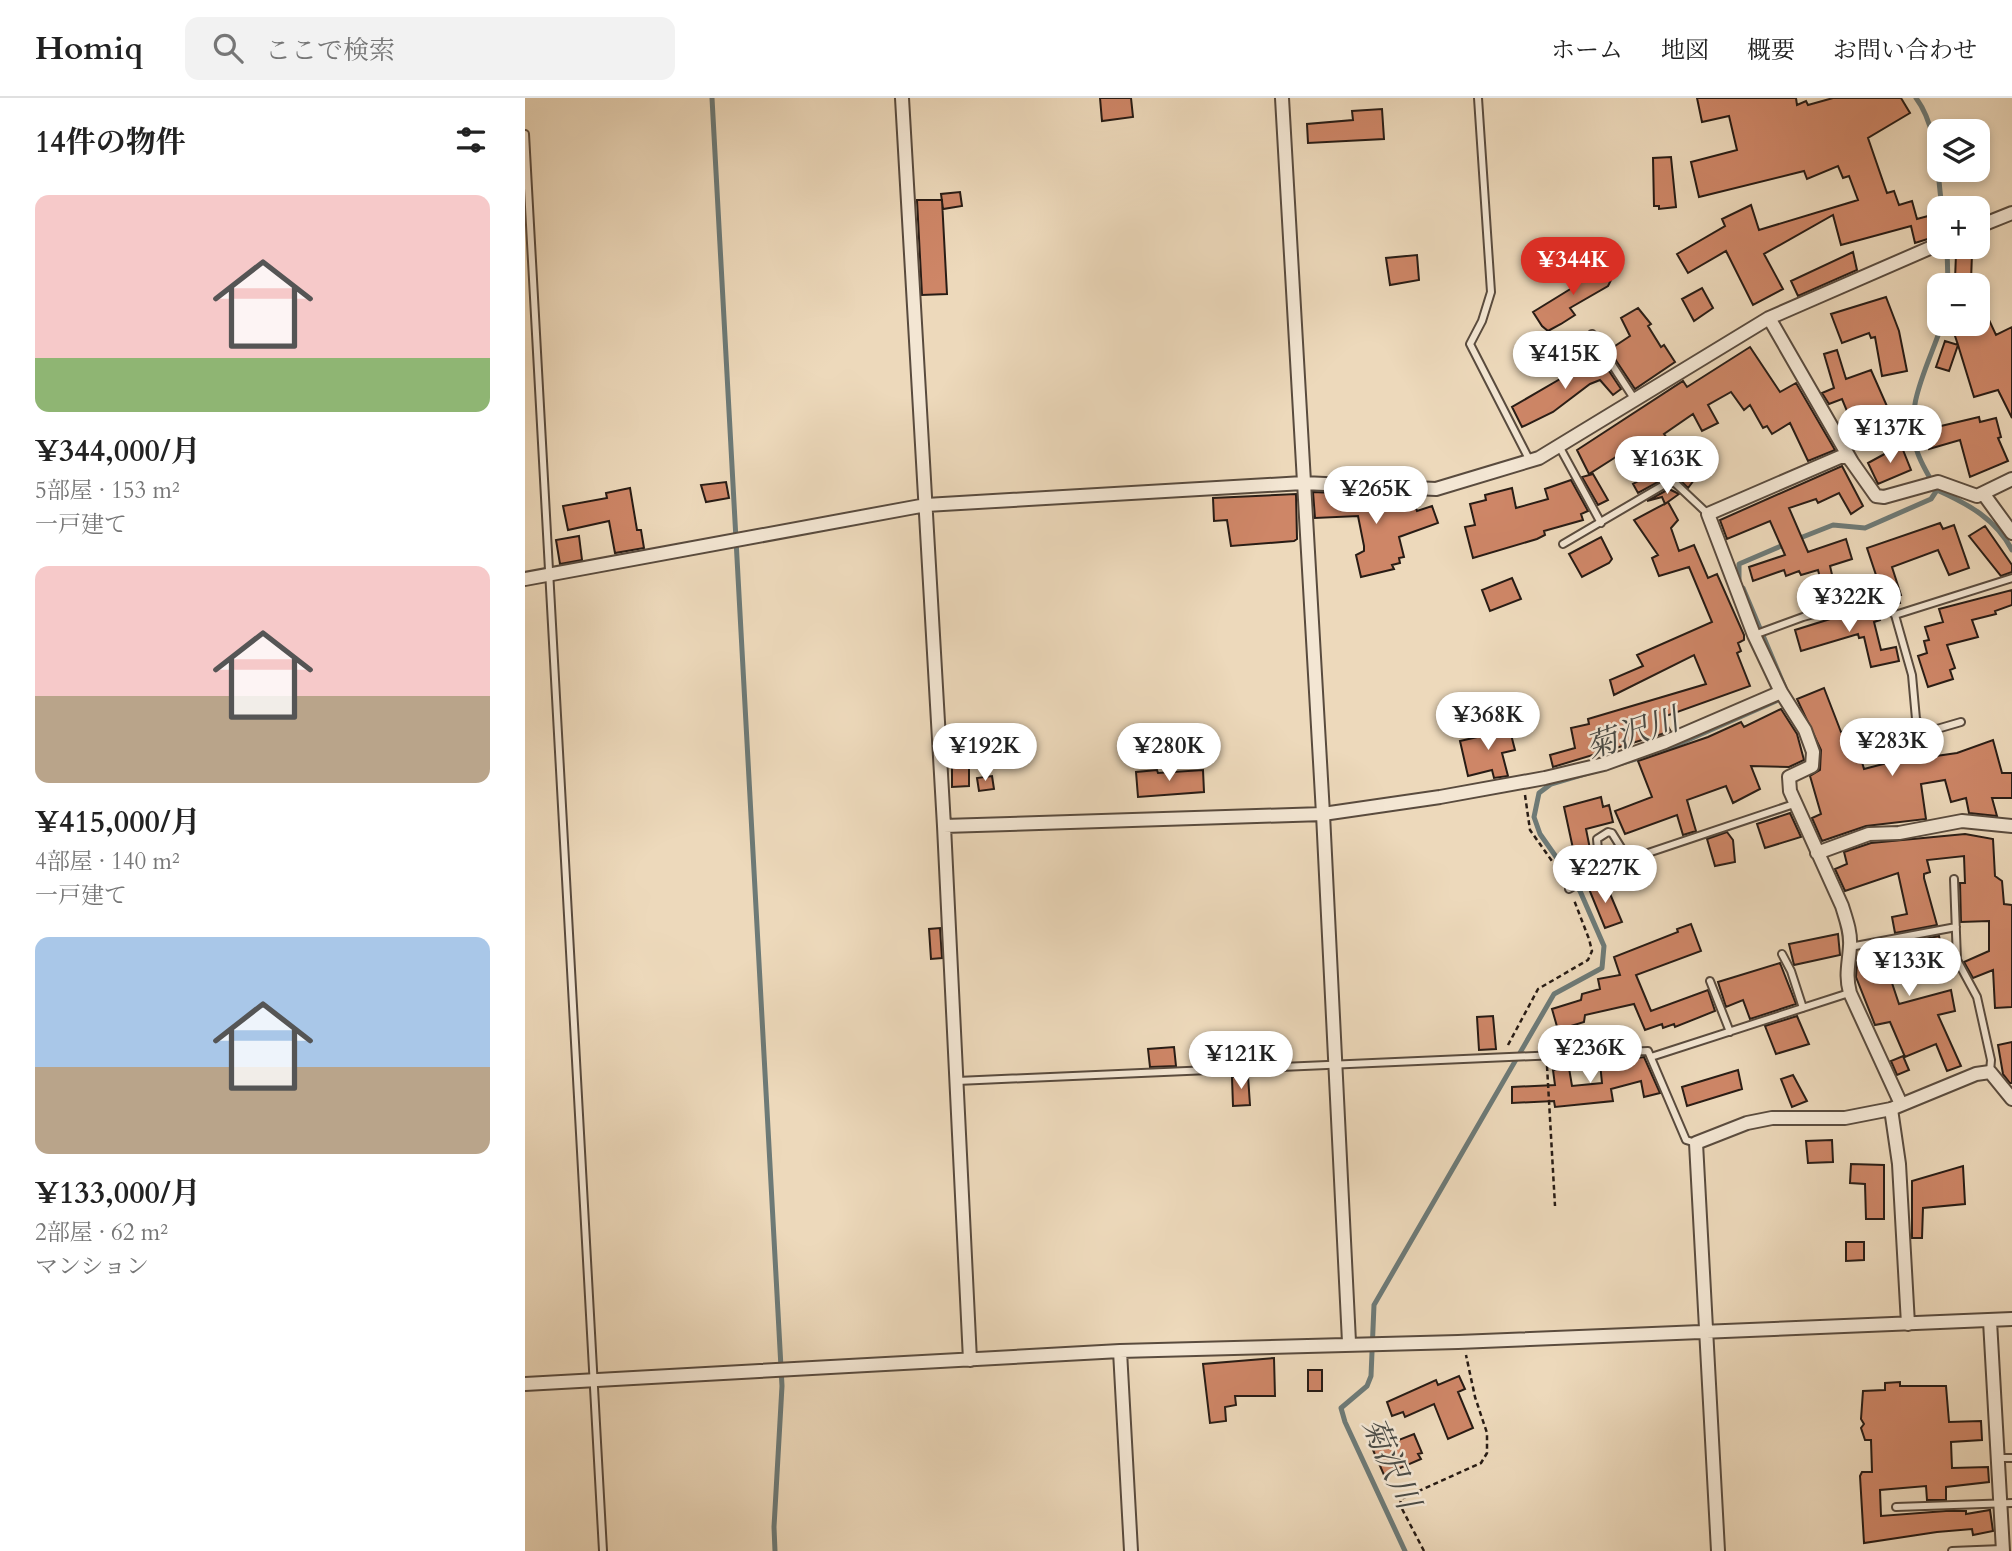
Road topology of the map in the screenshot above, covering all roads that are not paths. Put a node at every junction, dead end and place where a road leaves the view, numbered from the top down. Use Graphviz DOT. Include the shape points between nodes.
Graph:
graph roads {
  1 [pos="902,98"];
  2 [pos="1282,98"];
  3 [pos="1478,98"];
  4 [pos="525,134"];
  5 [pos="2012,213"];
  6 [pos="1990,222"];
  7 [pos="1927,249"];
  8 [pos="1769,318"];
  9 [pos="1592,334"];
  10 [pos="1635,400"];
  11 [pos="1559,446"];
  12 [pos="1530,461"];
  13 [pos="1852,462"];
  14 [pos="2012,479"];
  15 [pos="1303,483"];
  16 [pos="1985,495"];
  17 [pos="926,505"];
  18 [pos="1708,514"];
  19 [pos="1601,523"];
  20 [pos="2012,533"];
  21 [pos="1563,544"];
  22 [pos="549,577"];
  23 [pos="2012,578"];
  24 [pos="525,579"];
  25 [pos="1895,615"];
  26 [pos="1754,635"];
  27 [pos="1781,692"];
  28 [pos="1961,722"];
  29 [pos="1794,804"];
  30 [pos="1324,814"];
  31 [pos="944,826"];
  32 [pos="2012,826"];
  33 [pos="1818,853"];
  34 [pos="1954,879"];
  35 [pos="1569,888"];
  36 [pos="1956,927"];
  37 [pos="1850,947"];
  38 [pos="1782,954"];
  39 [pos="1710,981"];
  40 [pos="1850,993"];
  41 [pos="1803,1008"];
  42 [pos="1730,1032"];
  43 [pos="1651,1057"];
  44 [pos="1333,1065"];
  45 [pos="1990,1072"];
  46 [pos="955,1081"];
  47 [pos="2012,1099"];
  48 [pos="1896,1106"];
  49 [pos="1696,1143"];
  50 [pos="2012,1320"];
  51 [pos="1990,1321"];
  52 [pos="1908,1324"];
  53 [pos="1707,1333"];
  54 [pos="1349,1342"];
  55 [pos="1120,1351"];
  56 [pos="970,1360"];
  57 [pos="594,1381"];
  58 [pos="525,1384"];
  59 [pos="1998,1458"];
  60 [pos="2012,1458"];
  61 [pos="2006,1503"];
  62 [pos="1896,1507"];
  63 [pos="2003,1550"];
  64 [pos="603,1551"];
  65 [pos="1132,1551"];
  66 [pos="1718,1551"];
  67 [pos="1952,1551"];
  1 -- 17 [label="street"];
  2 -- 15 [label="street"];
  3 -- 12 [label="lane" via="1491,292 1470,344"];
  4 -- 22 [label="lane"];
  5 -- 6 [label="street"];
  7 -- 8 [label="street"];
  8 -- 10 [label="street"];
  8 -- 13 [label="street"];
  9 -- 10 [label="lane"];
  10 -- 11 [label="street"];
  11 -- 12 [label="street"];
  11 -- 19 [label="lane"];
  12 -- 15 [label="street" via="1436,489"];
  13 -- 16 [label="street" via="1876,496 1938,482"];
  13 -- 18 [label="street" via="1840,457"];
  14 -- 16 [label="street"];
  15 -- 17 [label="street"];
  15 -- 30 [label="street"];
  16 -- 20 [label="street"];
  17 -- 22 [label="street"];
  17 -- 31 [label="street"];
  18 -- 19 [label="lane" via="1671,482"];
  18 -- 26 [label="street"];
  19 -- 21 [label="lane"];
  22 -- 24 [label="street"];
  22 -- 57 [label="lane"];
  23 -- 25 [label="lane"];
  25 -- 26 [label="lane" via="1869,597"];
  25 -- 28 [label="lane" via="1912,675 1916,719 1923,728 1937,729"];
  26 -- 27 [label="street"];
  27 -- 29 [label="street" via="1797,713 1813,752 1812,766 1789,777"];
  27 -- 30 [label="street" via="1616,760 1526,781"];
  29 -- 33 [label="street"];
  29 -- 35 [label="lane" via="1639,856 1625,854 1608,832 1597,839 1600,871"];
  30 -- 31 [label="street"];
  30 -- 44 [label="street"];
  31 -- 46 [label="street"];
  32 -- 33 [label="street" via="1962,821 1869,834"];
  33 -- 37 [label="street" via="1842,906"];
  34 -- 36 [label="lane"];
  36 -- 37 [label="lane"];
  36 -- 45 [label="lane" via="1958,960 1977,997"];
  37 -- 40 [label="street" via="1846,975"];
  38 -- 41 [label="lane"];
  39 -- 42 [label="lane"];
  40 -- 41 [label="lane"];
  40 -- 48 [label="street"];
  41 -- 42 [label="lane"];
  42 -- 43 [label="lane"];
  43 -- 44 [label="lane" via="1648,1051"];
  43 -- 49 [label="lane" via="1686,1140"];
  44 -- 46 [label="lane"];
  44 -- 54 [label="street"];
  45 -- 47 [label="street"];
  45 -- 48 [label="street"];
  46 -- 56 [label="street"];
  48 -- 49 [label="street" via="1845,1118 1772,1118"];
  48 -- 52 [label="street"];
  49 -- 53 [label="street"];
  50 -- 51 [label="street"];
  51 -- 52 [label="street"];
  51 -- 59 [label="street"];
  52 -- 53 [label="street"];
  53 -- 54 [label="street"];
  53 -- 66 [label="street"];
  54 -- 55 [label="street"];
  55 -- 56 [label="street"];
  55 -- 65 [label="street"];
  56 -- 57 [label="street"];
  57 -- 58 [label="street"];
  57 -- 64 [label="lane"];
  59 -- 60 [label="lane"];
  59 -- 61 [label="street"];
  61 -- 62 [label="lane"];
  61 -- 63 [label="street"];
  63 -- 67 [label="lane"];
}
